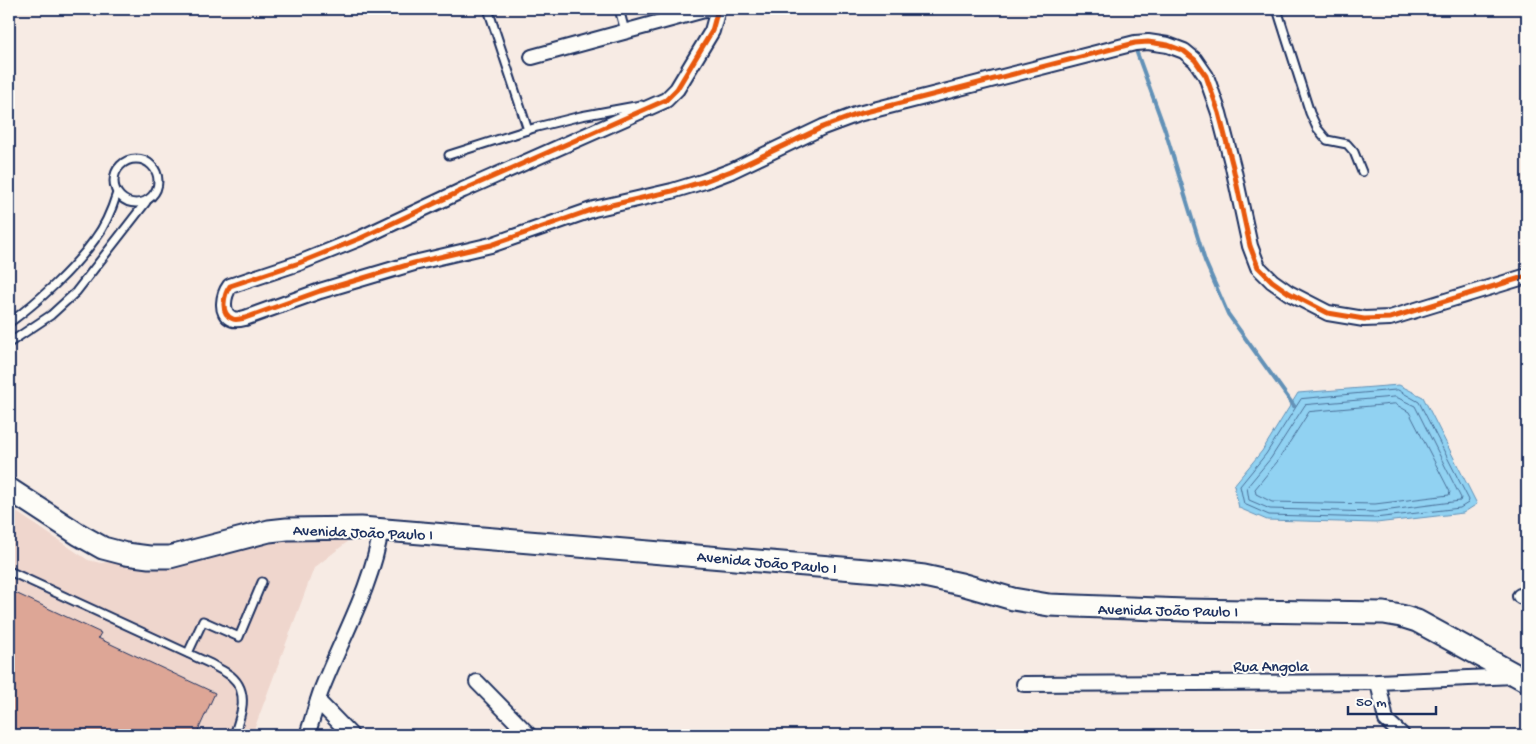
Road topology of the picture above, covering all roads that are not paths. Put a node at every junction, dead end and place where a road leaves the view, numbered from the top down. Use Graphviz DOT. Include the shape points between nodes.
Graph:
graph roads {
  1 [pos="488,9"];
  2 [pos="619,9"];
  3 [pos="708,9"];
  4 [pos="718,9"];
  5 [pos="1277,9"];
  6 [pos="626,31"];
  7 [pos="532,57"];
  8 [pos="666,100"];
  9 [pos="528,130"];
  10 [pos="449,155"];
  11 [pos="1362,172"];
  12 [pos="117,193"];
  13 [pos="146,202"];
  14 [pos="1527,276"];
  15 [pos="9,323"];
  16 [pos="9,343"];
  17 [pos="10,492"];
  18 [pos="381,529"];
  19 [pos="9,571"];
  20 [pos="262,582"];
  21 [pos="188,653"];
  22 [pos="1522,678"];
  23 [pos="476,682"];
  24 [pos="1378,682"];
  25 [pos="1024,684"];
  26 [pos="318,701"];
  27 [pos="234,735"];
  28 [pos="308,735"];
  29 [pos="351,735"];
  30 [pos="529,735"];
  31 [pos="1402,735"];
  1 -- 9 [label="lane"];
  2 -- 6 [label="lane"];
  3 -- 6 [label="street"];
  4 -- 8 [label="street" via="712,31 677,89"];
  5 -- 11 [label="lane" via="1317,128 1327,140 1347,144"];
  6 -- 7 [label="street"];
  8 -- 9 [label="lane"];
  8 -- 14 [label="street" via="361,238 230,286 224,298 228,316 234,320 245,318 320,291 491,245 594,209 672,192 731,171 858,114 1142,42 1184,51 1206,76 1219,113 1250,246 1258,267 1289,293 1328,313 1364,319 1390,318"];
  9 -- 10 [label="lane"];
  12 -- 13 [label="lane" via="133,204"];
  12 -- 13 [label="lane" via="114,181 122,164 134,159 147,160 156,169 159,182 155,194"];
  12 -- 15 [label="lane" via="96,238 72,266"];
  13 -- 16 [label="lane" via="76,292 51,315"];
  17 -- 18 [label="main road, Avenida João Paulo I" via="104,548 149,557 170,556 269,531"];
  18 -- 22 [label="main road, Avenida João Paulo I" via="890,572 924,576 1048,605 1384,613 1416,621"];
  18 -- 26 [label="street" via="363,598"];
  19 -- 21 [label="lane"];
  20 -- 21 [label="lane" via="239,637 203,621"];
  21 -- 27 [label="lane" via="232,677 240,688 242,714"];
  22 -- 24 [label="street, Rua Angola"];
  23 -- 30 [label="street"];
  24 -- 25 [label="street, Rua Angola"];
  24 -- 31 [label="street" via="1386,720"];
  26 -- 28 [label="street"];
  26 -- 29 [label="street"];
}
